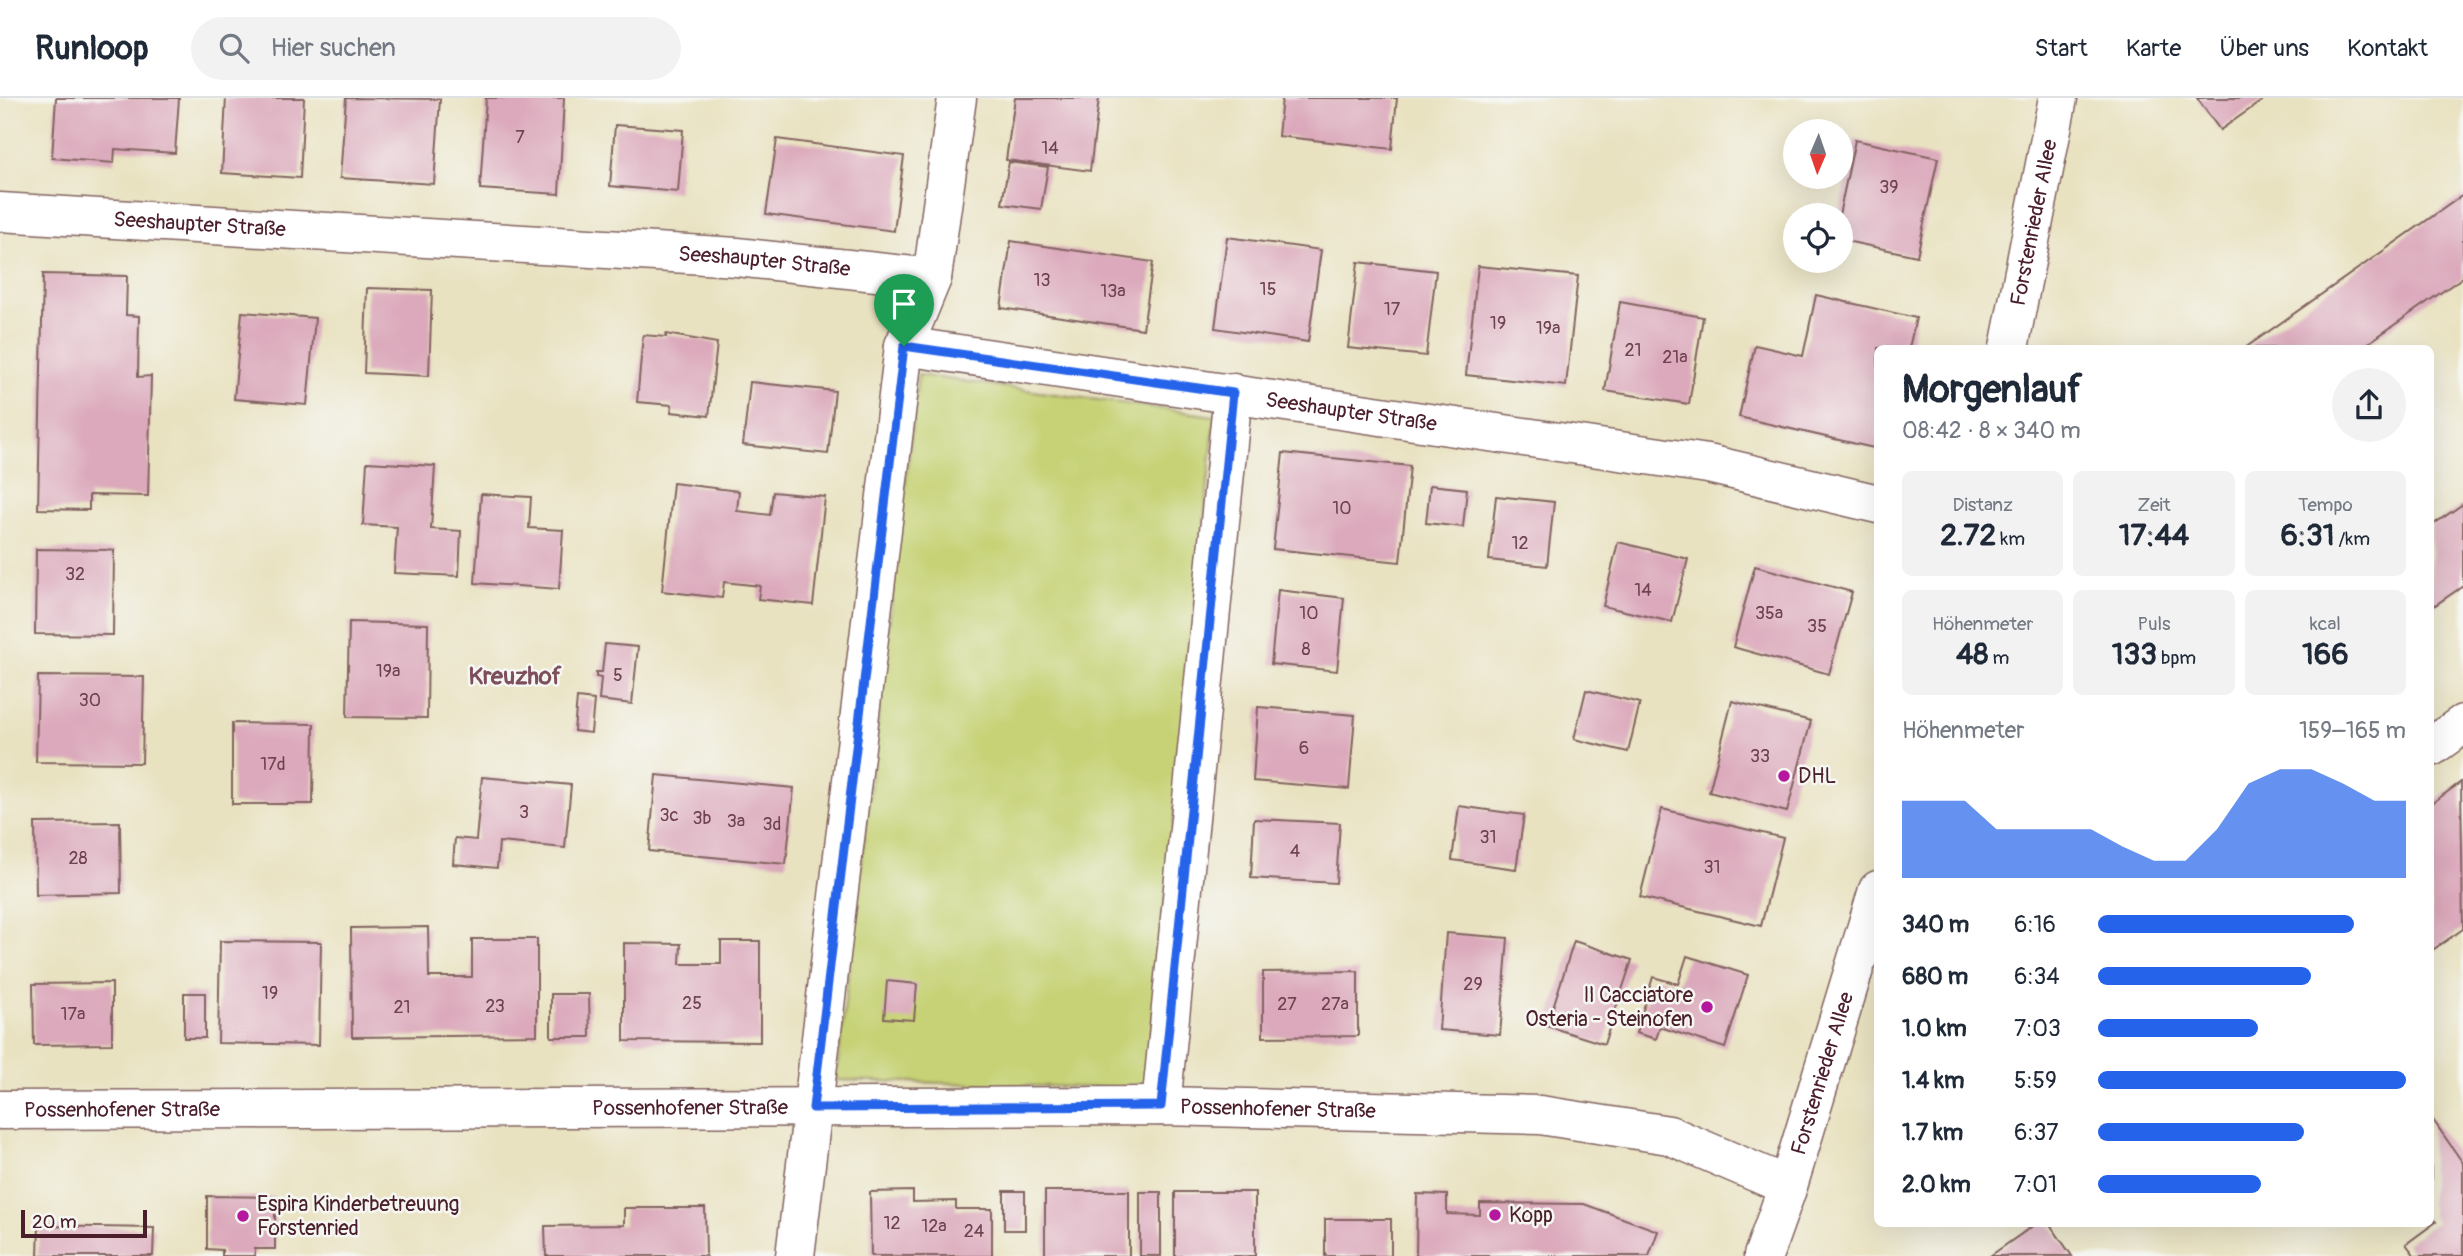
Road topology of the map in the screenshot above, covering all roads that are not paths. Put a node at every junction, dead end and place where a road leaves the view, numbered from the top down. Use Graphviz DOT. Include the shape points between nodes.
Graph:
graph roads {
  1 [pos="957,98"];
  2 [pos="2058,98"];
  3 [pos="0,212"];
  4 [pos="932,278"];
  5 [pos="2009,345"];
  6 [pos="904,346"];
  7 [pos="1233,393"];
  8 [pos="1874,503"];
  9 [pos="2463,724"];
  10 [pos="2434,745"];
  11 [pos="1872,932"];
  12 [pos="1161,1106"];
  13 [pos="813,1108"];
  14 [pos="0,1110"];
  15 [pos="1788,1186"];
  16 [pos="795,1256"];
  17 [pos="1763,1256"];
  1 -- 4 [label="street"];
  2 -- 5 [label="street, Forstenrieder Allee"];
  3 -- 4 [label="street, Seeshaupter Straße" via="737,257"];
  4 -- 6 [label="street"];
  6 -- 7 [label="street, Seeshaupter Straße"];
  6 -- 13 [label="street"];
  7 -- 8 [label="street, Seeshaupter Straße" via="1708,464"];
  7 -- 12 [label="street"];
  9 -- 10 [label="street"];
  11 -- 15 [label="street, Forstenrieder Allee"];
  12 -- 13 [label="street, Possenhofener Straße"];
  12 -- 15 [label="street, Possenhofener Straße" via="1540,1115 1669,1135"];
  13 -- 14 [label="street, Possenhofener Straße"];
  13 -- 16 [label="street"];
  15 -- 17 [label="street, Forstenrieder Allee"];
}
